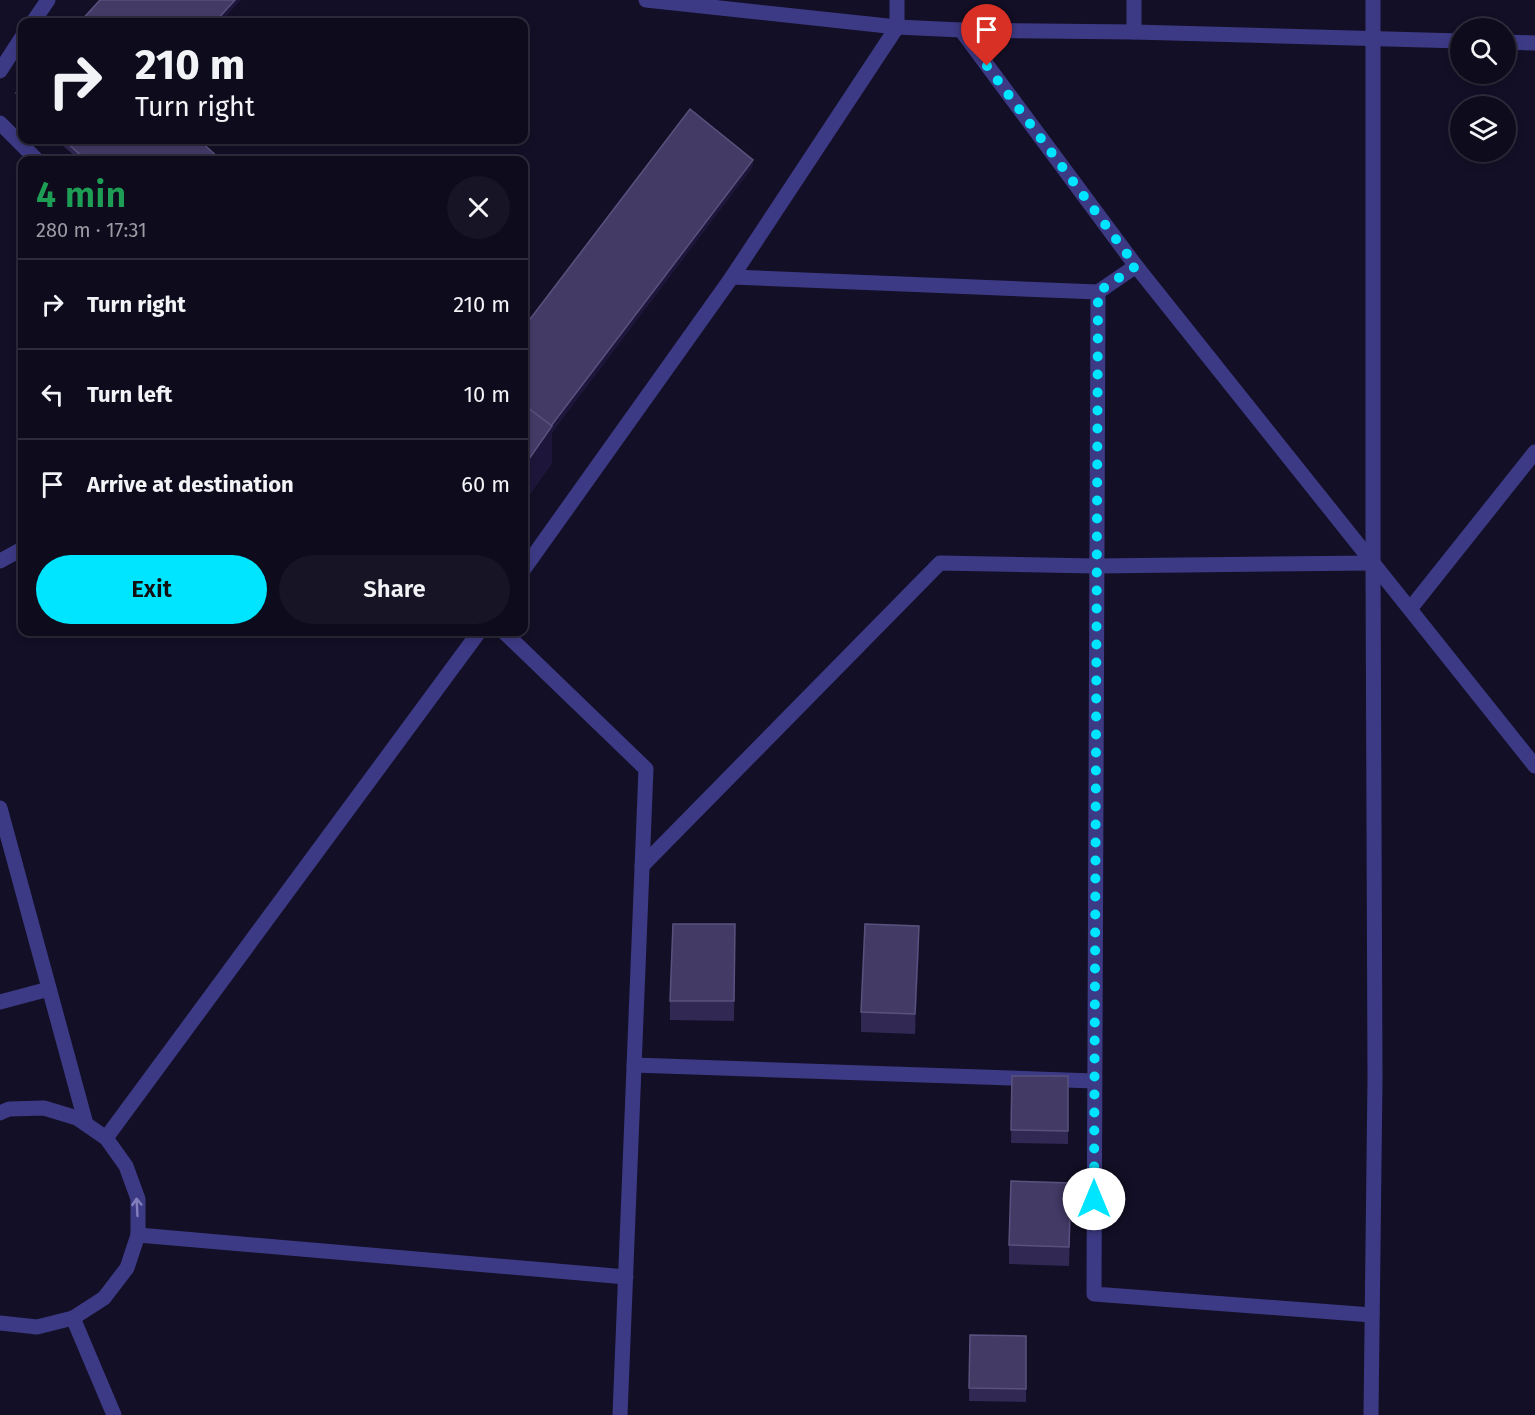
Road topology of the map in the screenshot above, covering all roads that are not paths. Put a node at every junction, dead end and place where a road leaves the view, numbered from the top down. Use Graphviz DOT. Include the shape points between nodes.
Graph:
graph roads {
  1 [pos="48,0"];
  2 [pos="646,0"];
  3 [pos="897,0"];
  4 [pos="1134,0"];
  5 [pos="1373,0"];
  6 [pos="36,18"];
  7 [pos="897,27"];
  8 [pos="961,30"];
  9 [pos="1134,32"];
  10 [pos="1373,39"];
  11 [pos="1450,41"];
  12 [pos="1516,42"];
  13 [pos="18,43"];
  14 [pos="1535,43"];
  15 [pos="0,70"];
  16 [pos="0,123"];
  17 [pos="18,141"];
  18 [pos="22,144"];
  19 [pos="34,156"];
  20 [pos="1136,266"];
  21 [pos="732,277"];
  22 [pos="1098,292"];
  23 [pos="1535,452"];
  24 [pos="18,551"];
  25 [pos="0,561"];
  26 [pos="528,563"];
  27 [pos="1373,563"];
  28 [pos="1096,566"];
  29 [pos="1410,609"];
  30 [pos="476,636"];
  31 [pos="508,636"];
  32 [pos="1535,766"];
  33 [pos="0,808"];
  34 [pos="7,860"];
  35 [pos="642,866"];
  36 [pos="49,989"];
  37 [pos="0,1002"];
  38 [pos="634,1065"];
  39 [pos="1095,1081"];
  40 [pos="0,1113"];
  41 [pos="86,1125"];
  42 [pos="106,1138"];
  43 [pos="138,1234"];
  44 [pos="626,1277"];
  45 [pos="1372,1315"];
  46 [pos="73,1318"];
  47 [pos="0,1323"];
  48 [pos="114,1415"];
  49 [pos="621,1415"];
  50 [pos="1371,1415"];
  1 -- 6 [label="street"];
  2 -- 7 [label="street"];
  3 -- 7 [label="street"];
  4 -- 9 [label="street"];
  5 -- 10 [label="street"];
  7 -- 8 [label="street"];
  7 -- 21 [label="street"];
  8 -- 9 [label="street"];
  8 -- 20 [label="street"];
  9 -- 10 [label="street"];
  10 -- 11 [label="street"];
  10 -- 27 [label="street"];
  12 -- 14 [label="street"];
  13 -- 15 [label="street"];
  16 -- 17 [label="street"];
  18 -- 19 [label="street"];
  20 -- 22 [label="street"];
  20 -- 27 [label="street"];
  21 -- 22 [label="street"];
  21 -- 26 [label="street"];
  22 -- 28 [label="street"];
  23 -- 29 [label="street"];
  24 -- 25 [label="street"];
  27 -- 28 [label="street"];
  27 -- 29 [label="street"];
  27 -- 45 [label="street"];
  28 -- 35 [label="street" via="940,563"];
  28 -- 39 [label="street"];
  29 -- 32 [label="street"];
  30 -- 42 [label="street"];
  31 -- 35 [label="street" via="645,769"];
  33 -- 34 [label="street"];
  34 -- 36 [label="street"];
  35 -- 38 [label="street"];
  36 -- 37 [label="street"];
  36 -- 41 [label="street"];
  38 -- 39 [label="street"];
  38 -- 44 [label="street"];
  39 -- 45 [label="street" via="1094,1294"];
  40 -- 41 [label="street" via="44,1108 77,1118"];
  41 -- 42 [label="street"];
  43 -- 42 [label="street, one-way" via="138,1199 126,1166"];
  43 -- 44 [label="street"];
  43 -- 46 [label="street" via="127,1268 104,1298"];
  44 -- 49 [label="street"];
  45 -- 50 [label="street"];
  46 -- 47 [label="street" via="37,1327"];
  46 -- 48 [label="street"];
}
